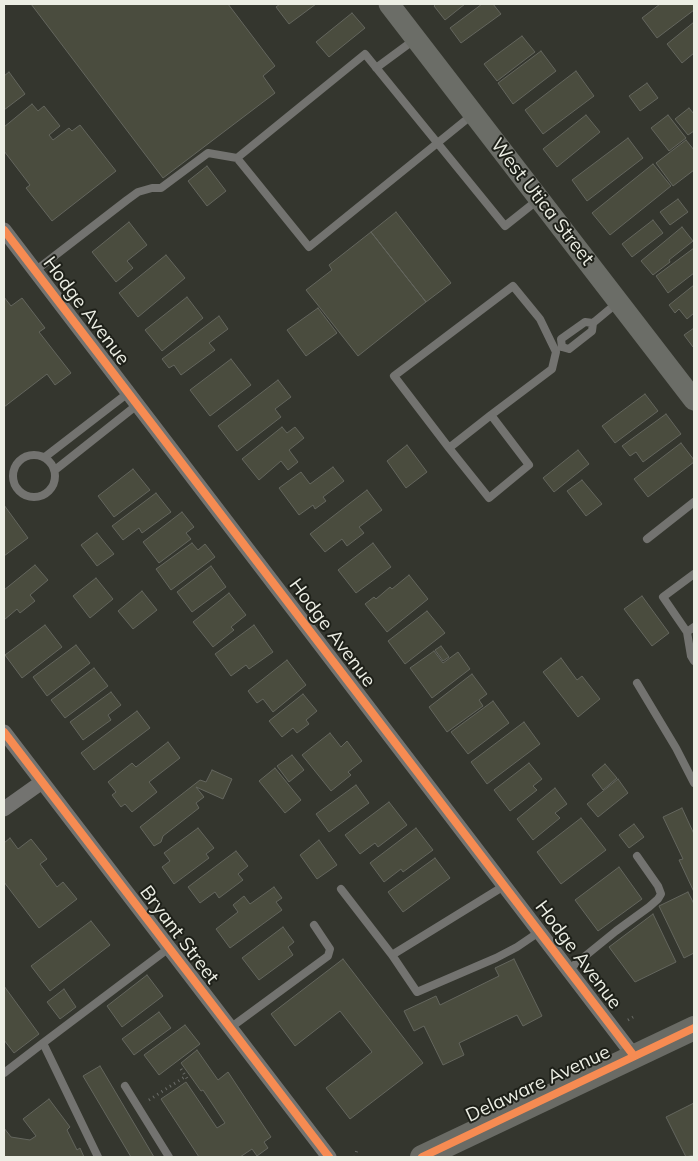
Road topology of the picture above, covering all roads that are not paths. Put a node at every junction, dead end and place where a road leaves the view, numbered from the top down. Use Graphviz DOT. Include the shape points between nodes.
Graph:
graph roads {
  1 [pos="389,4"];
  2 [pos="416,38"];
  3 [pos="376,68"];
  4 [pos="473,114"];
  5 [pos="437,143"];
  6 [pos="237,158"];
  7 [pos="539,198"];
  8 [pos="4,230"];
  9 [pos="34,271"];
  10 [pos="618,301"];
  11 [pos="593,323"];
  12 [pos="559,350"];
  13 [pos="133,399"];
  14 [pos="694,400"];
  15 [pos="491,415"];
  16 [pos="449,448"];
  17 [pos="45,457"];
  18 [pos="55,470"];
  19 [pos="694,502"];
  20 [pos="647,539"];
  21 [pos="694,574"];
  22 [pos="694,627"];
  23 [pos="687,632"];
  24 [pos="694,661"];
  25 [pos="637,683"];
  26 [pos="4,732"];
  27 [pos="42,782"];
  28 [pos="694,783"];
  29 [pos="4,810"];
  30 [pos="637,856"];
  31 [pos="504,886"];
  32 [pos="341,889"];
  33 [pos="314,925"];
  34 [pos="539,932"];
  35 [pos="169,948"];
  36 [pos="392,955"];
  37 [pos="568,970"];
  38 [pos="230,1028"];
  39 [pos="694,1028"];
  40 [pos="42,1043"];
  41 [pos="634,1056"];
  42 [pos="4,1073"];
  43 [pos="125,1086"];
  44 [pos="98,1157"];
  45 [pos="169,1157"];
  46 [pos="329,1157"];
  47 [pos="422,1157"];
  1 -- 2 [label="street, West Utica Street"];
  2 -- 3 [label="lane"];
  2 -- 4 [label="street, West Utica Street"];
  3 -- 5 [label="lane"];
  3 -- 6 [label="lane" via="365,54"];
  4 -- 5 [label="lane"];
  4 -- 7 [label="street, West Utica Street"];
  5 -- 6 [label="lane" via="309,247"];
  5 -- 7 [label="lane" via="505,226"];
  6 -- 9 [label="lane" via="208,153 161,188 138,192"];
  7 -- 10 [label="street, West Utica Street"];
  8 -- 9 [label="street, Hodge Avenue"];
  9 -- 13 [label="street, Hodge Avenue"];
  10 -- 11 [label="lane"];
  10 -- 14 [label="street, West Utica Street"];
  11 -- 12 [label="lane" via="592,331 569,349"];
  11 -- 12 [label="lane" via="585,322 561,339"];
  12 -- 15 [label="lane" via="552,369"];
  12 -- 16 [label="lane" via="540,319 513,286 394,376"];
  13 -- 17 [label="lane"];
  13 -- 18 [label="lane"];
  13 -- 31 [label="street, Hodge Avenue"];
  15 -- 16 [label="lane"];
  15 -- 16 [label="lane" via="529,465 489,498"];
  17 -- 18 [label="lane"];
  17 -- 18 [label="lane" via="31,454 18,461 13,475 17,488 29,496 43,495 54,484"];
  19 -- 20 [label="lane"];
  21 -- 23 [label="lane" via="663,597"];
  22 -- 23 [label="lane"];
  23 -- 24 [label="lane"];
  25 -- 28 [label="lane"];
  26 -- 27 [label="street, Bryant Street"];
  27 -- 29 [label="street"];
  27 -- 35 [label="street, Bryant Street"];
  30 -- 37 [label="lane" via="658,886 661,894 658,899"];
  31 -- 34 [label="street, Hodge Avenue"];
  31 -- 36 [label="lane"];
  32 -- 36 [label="lane"];
  33 -- 38 [label="lane" via="330,949 328,956"];
  34 -- 36 [label="lane" via="496,958 416,992"];
  34 -- 37 [label="street, Hodge Avenue"];
  35 -- 38 [label="street, Bryant Street"];
  35 -- 40 [label="lane"];
  37 -- 41 [label="street, Hodge Avenue"];
  38 -- 46 [label="street, Bryant Street"];
  39 -- 41 [label="main road, Delaware Avenue"];
  40 -- 42 [label="lane"];
  40 -- 44 [label="lane"];
  41 -- 47 [label="main road, Delaware Avenue"];
  43 -- 45 [label="lane"];
}
